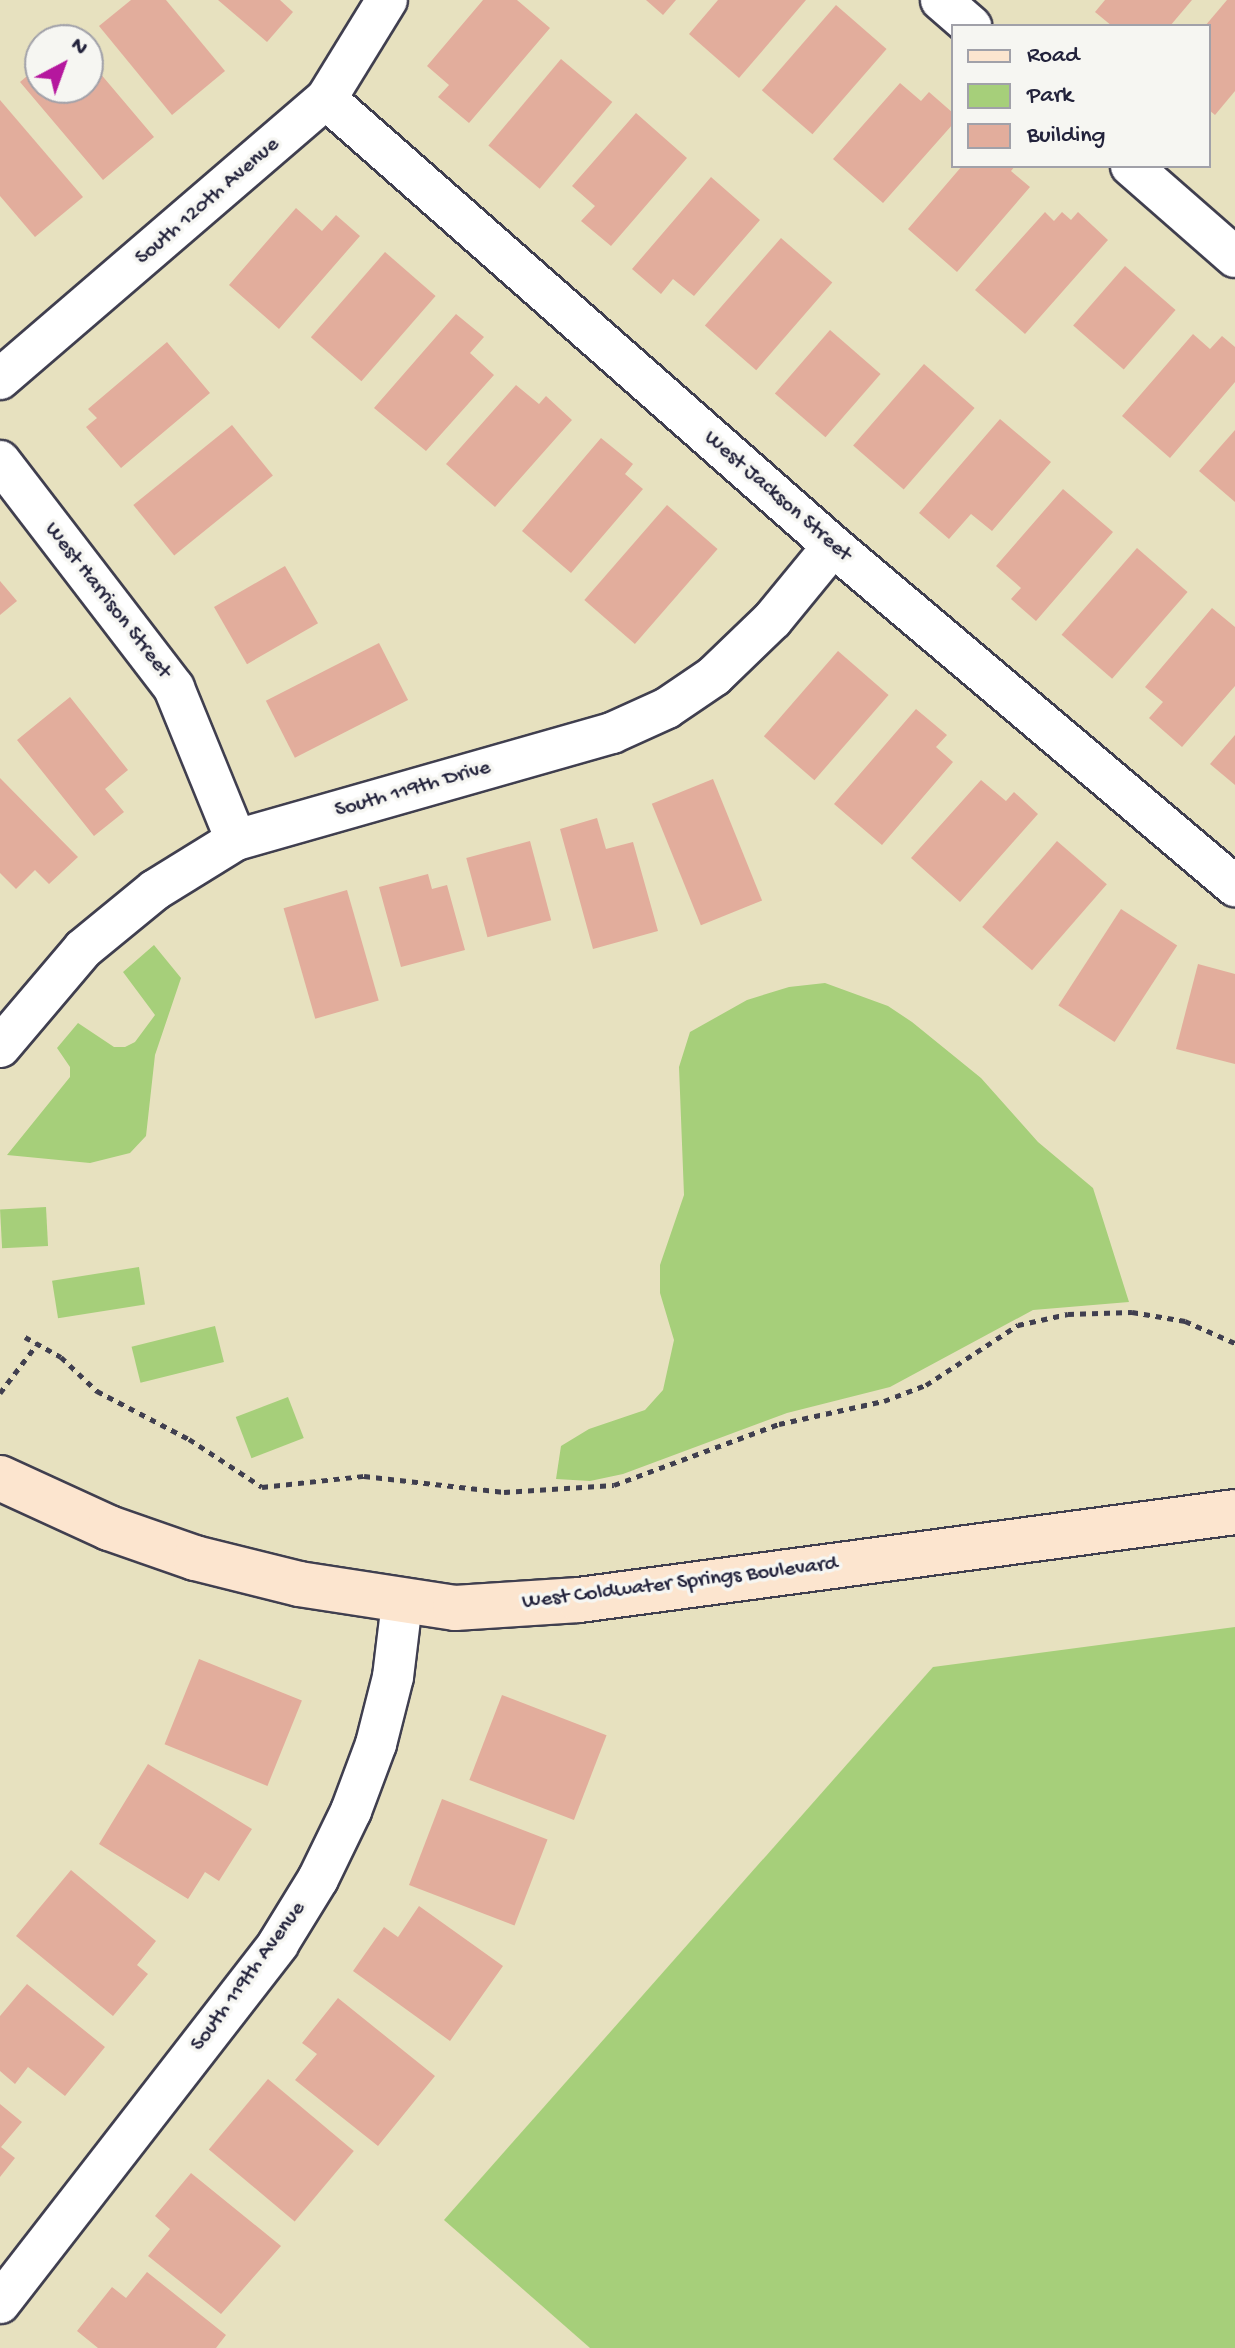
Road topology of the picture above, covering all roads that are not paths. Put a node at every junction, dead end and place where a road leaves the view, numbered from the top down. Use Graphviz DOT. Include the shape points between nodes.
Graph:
graph roads {
  1 [pos="387,0"];
  2 [pos="941,0"];
  3 [pos="969,24"];
  4 [pos="326,99"];
  5 [pos="1133,168"];
  6 [pos="1235,257"];
  7 [pos="0,379"];
  8 [pos="0,461"];
  9 [pos="833,546"];
  10 [pos="236,840"];
  11 [pos="1235,886"];
  12 [pos="0,1047"];
  13 [pos="0,1478"];
  14 [pos="1235,1512"];
  15 [pos="402,1603"];
  16 [pos="0,2303"];
  1 -- 4 [label="street, South 120th Avenue"];
  2 -- 3 [label="street"];
  4 -- 7 [label="street, South 120th Avenue"];
  4 -- 9 [label="street, West Jackson Street"];
  5 -- 6 [label="street"];
  8 -- 10 [label="street, West Harrison Street" via="174,688"];
  9 -- 10 [label="street, South 119th Drive" via="714,676 667,708 612,733"];
  9 -- 11 [label="street, West Jackson Street"];
  10 -- 12 [label="street, South 119th Drive" via="155,890 83,949"];
  13 -- 15 [label="street, West Coldwater Springs Boulevard" via="109,1528 195,1558"];
  14 -- 15 [label="street, West Coldwater Springs Boulevard" via="579,1600 455,1608"];
  15 -- 16 [label="street, South 119th Avenue" via="393,1677 376,1744 318,1879 278,1944"];
}
